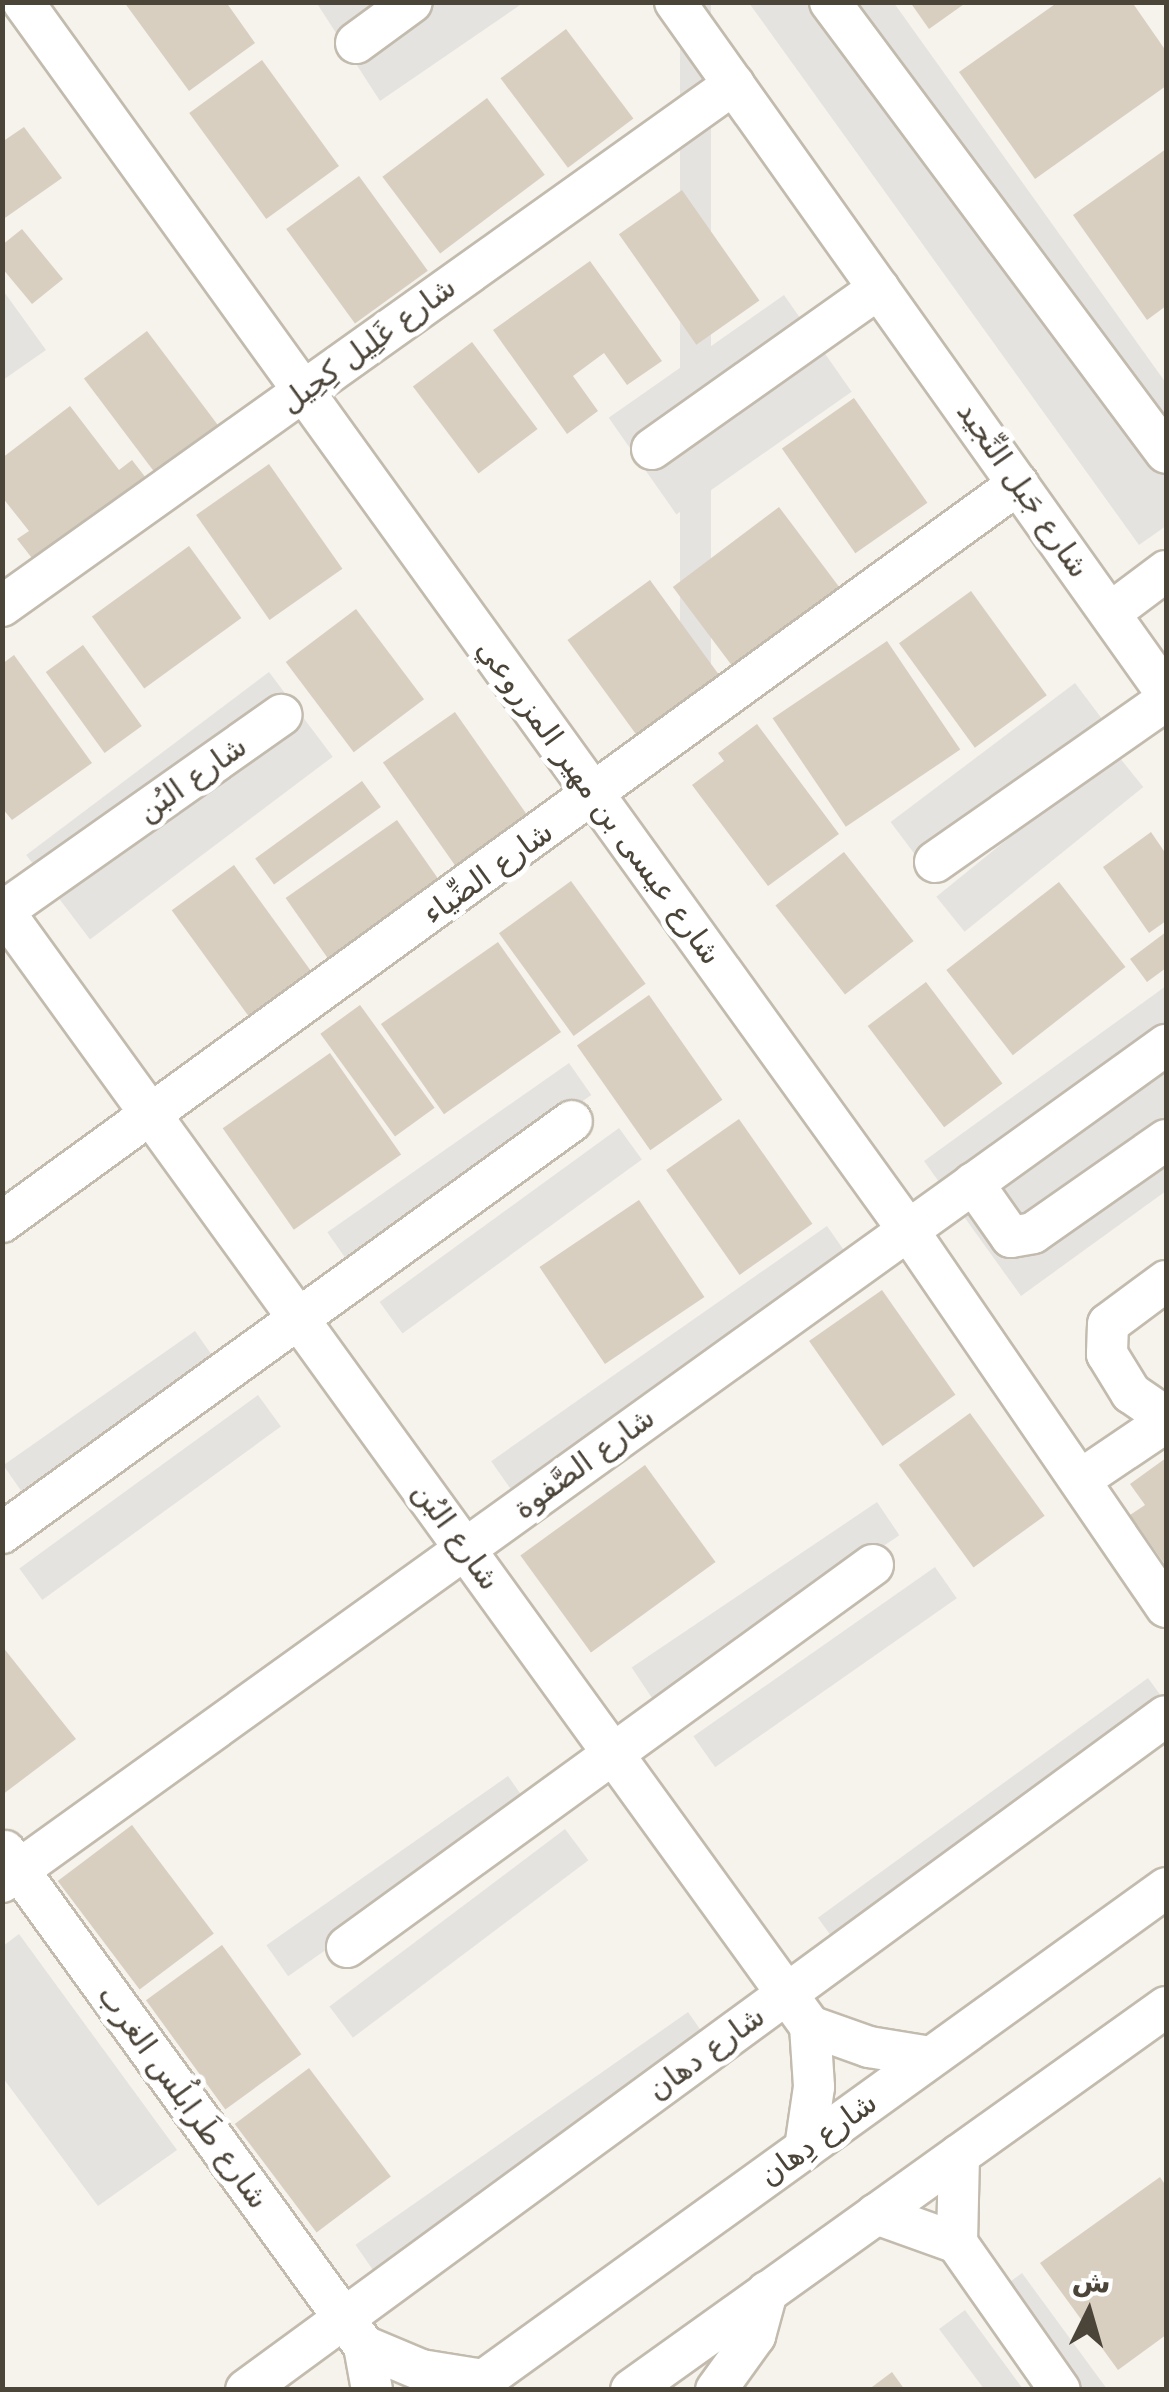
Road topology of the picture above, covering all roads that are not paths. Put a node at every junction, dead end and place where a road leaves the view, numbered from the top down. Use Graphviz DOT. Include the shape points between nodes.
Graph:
graph roads {
  1 [pos="24,2"];
  2 [pos="412,2"];
  3 [pos="675,2"];
  4 [pos="830,2"];
  5 [pos="356,42"];
  6 [pos="734,84"];
  7 [pos="879,288"];
  8 [pos="304,392"];
  9 [pos="652,449"];
  10 [pos="1166,452"];
  11 [pos="1018,484"];
  12 [pos="1166,572"];
  13 [pos="2,606"];
  14 [pos="1110,613"];
  15 [pos="1166,696"];
  16 [pos="281,715"];
  17 [pos="595,796"];
  18 [pos="936,862"];
  19 [pos="3,911"];
  20 [pos="1166,1045"];
  21 [pos="151,1115"];
  22 [pos="572,1121"];
  23 [pos="1166,1140"];
  24 [pos="972,1183"];
  25 [pos="2,1222"];
  26 [pos="908,1230"];
  27 [pos="1166,1281"];
  28 [pos="296,1316"];
  29 [pos="1166,1420"];
  30 [pos="1080,1480"];
  31 [pos="2,1533"];
  32 [pos="465,1548"];
  33 [pos="873,1565"];
  34 [pos="1166,1606"];
  35 [pos="1166,1716"];
  36 [pos="615,1756"];
  37 [pos="8,1867"];
  38 [pos="1166,1888"];
  39 [pos="347,1946"];
  40 [pos="1166,2007"];
  41 [pos="799,2010"];
  42 [pos="1148,2037"];
  43 [pos="930,2058"];
  44 [pos="805,2148"];
  45 [pos="959,2156"];
  46 [pos="876,2214"];
  47 [pos="957,2243"];
  48 [pos="767,2292"];
  49 [pos="354,2332"];
  50 [pos="476,2385"];
  51 [pos="246,2390"];
  52 [pos="372,2390"];
  53 [pos="631,2390"];
  54 [pos="716,2390"];
  55 [pos="1060,2390"];
  1 -- 8 [label="street, شارع عيسى بن مهير المزروعي"];
  2 -- 5 [label="street"];
  3 -- 6 [label="street, شارع جَبل النِّجيد"];
  4 -- 10 [label="street"];
  6 -- 7 [label="street, شارع جَبل النِّجيد"];
  6 -- 8 [label="street, شارع غَلِيل كِحِيل"];
  7 -- 9 [label="street"];
  7 -- 11 [label="street, شارع جَبل النِّجيد"];
  8 -- 13 [label="street, شارع غَلِيل كِحِيل"];
  8 -- 17 [label="street, شارع عيسى بن مهير المزروعي"];
  11 -- 14 [label="street, شارع جَبل النِّجيد"];
  11 -- 17 [label="street, شارع الضِّياء"];
  12 -- 14 [label="street"];
  14 -- 15 [label="street, شارع جَبل النِّجيد"];
  15 -- 18 [label="street, شارع جَبل النِّجيد"];
  16 -- 19 [label="street, شارع البُن"];
  17 -- 21 [label="street, شارع الضِّياء"];
  17 -- 26 [label="street, شارع عيسى بن مهير المزروعي"];
  19 -- 21 [label="street, شارع البُن"];
  20 -- 24 [label="street, شارع الصَّفوة"];
  21 -- 25 [label="street, شارع الضِّياء"];
  21 -- 28 [label="street, شارع البُن"];
  22 -- 28 [label="street"];
  23 -- 24 [label="street" via="1033,1233 1011,1237"];
  24 -- 26 [label="street, شارع الصَّفوة"];
  26 -- 30 [label="street, شارع عيسى بن مهير المزروعي"];
  26 -- 32 [label="street, شارع الصَّفوة"];
  27 -- 29 [label="street" via="1108,1324 1107,1354 1130,1393"];
  28 -- 31 [label="street"];
  28 -- 32 [label="street, شارع البُن"];
  29 -- 30 [label="street"];
  30 -- 34 [label="street, شارع عيسى بن مهير المزروعي"];
  32 -- 36 [label="street, شارع البُن"];
  32 -- 37 [label="street, شارع الصَّفوة"];
  33 -- 36 [label="street"];
  35 -- 41 [label="street, شارع دهان"];
  36 -- 39 [label="street"];
  36 -- 41 [label="street, شارع البُن"];
  37 -- 49 [label="street, شارع طَرابلُس الغرب"];
  38 -- 43 [label="street, شارع دِهان"];
  40 -- 42 [label="street"];
  41 -- 43 [label="street" via="869,2047"];
  41 -- 44 [label="street" via="814,2087"];
  41 -- 49 [label="street, شارع دهان"];
  42 -- 45 [label="street"];
  43 -- 44 [label="street, شارع دِهان"];
  44 -- 50 [label="street, شارع دِهان"];
  45 -- 46 [label="street"];
  45 -- 47 [label="street"];
  46 -- 47 [label="street"];
  46 -- 48 [label="street"];
  47 -- 55 [label="street"];
  48 -- 53 [label="street"];
  48 -- 54 [label="street" via="755,2336"];
  49 -- 50 [label="street" via="421,2370"];
  49 -- 51 [label="street, شارع دهان"];
  49 -- 52 [label="street, شارع طَرابلُس الغرب"];
}
